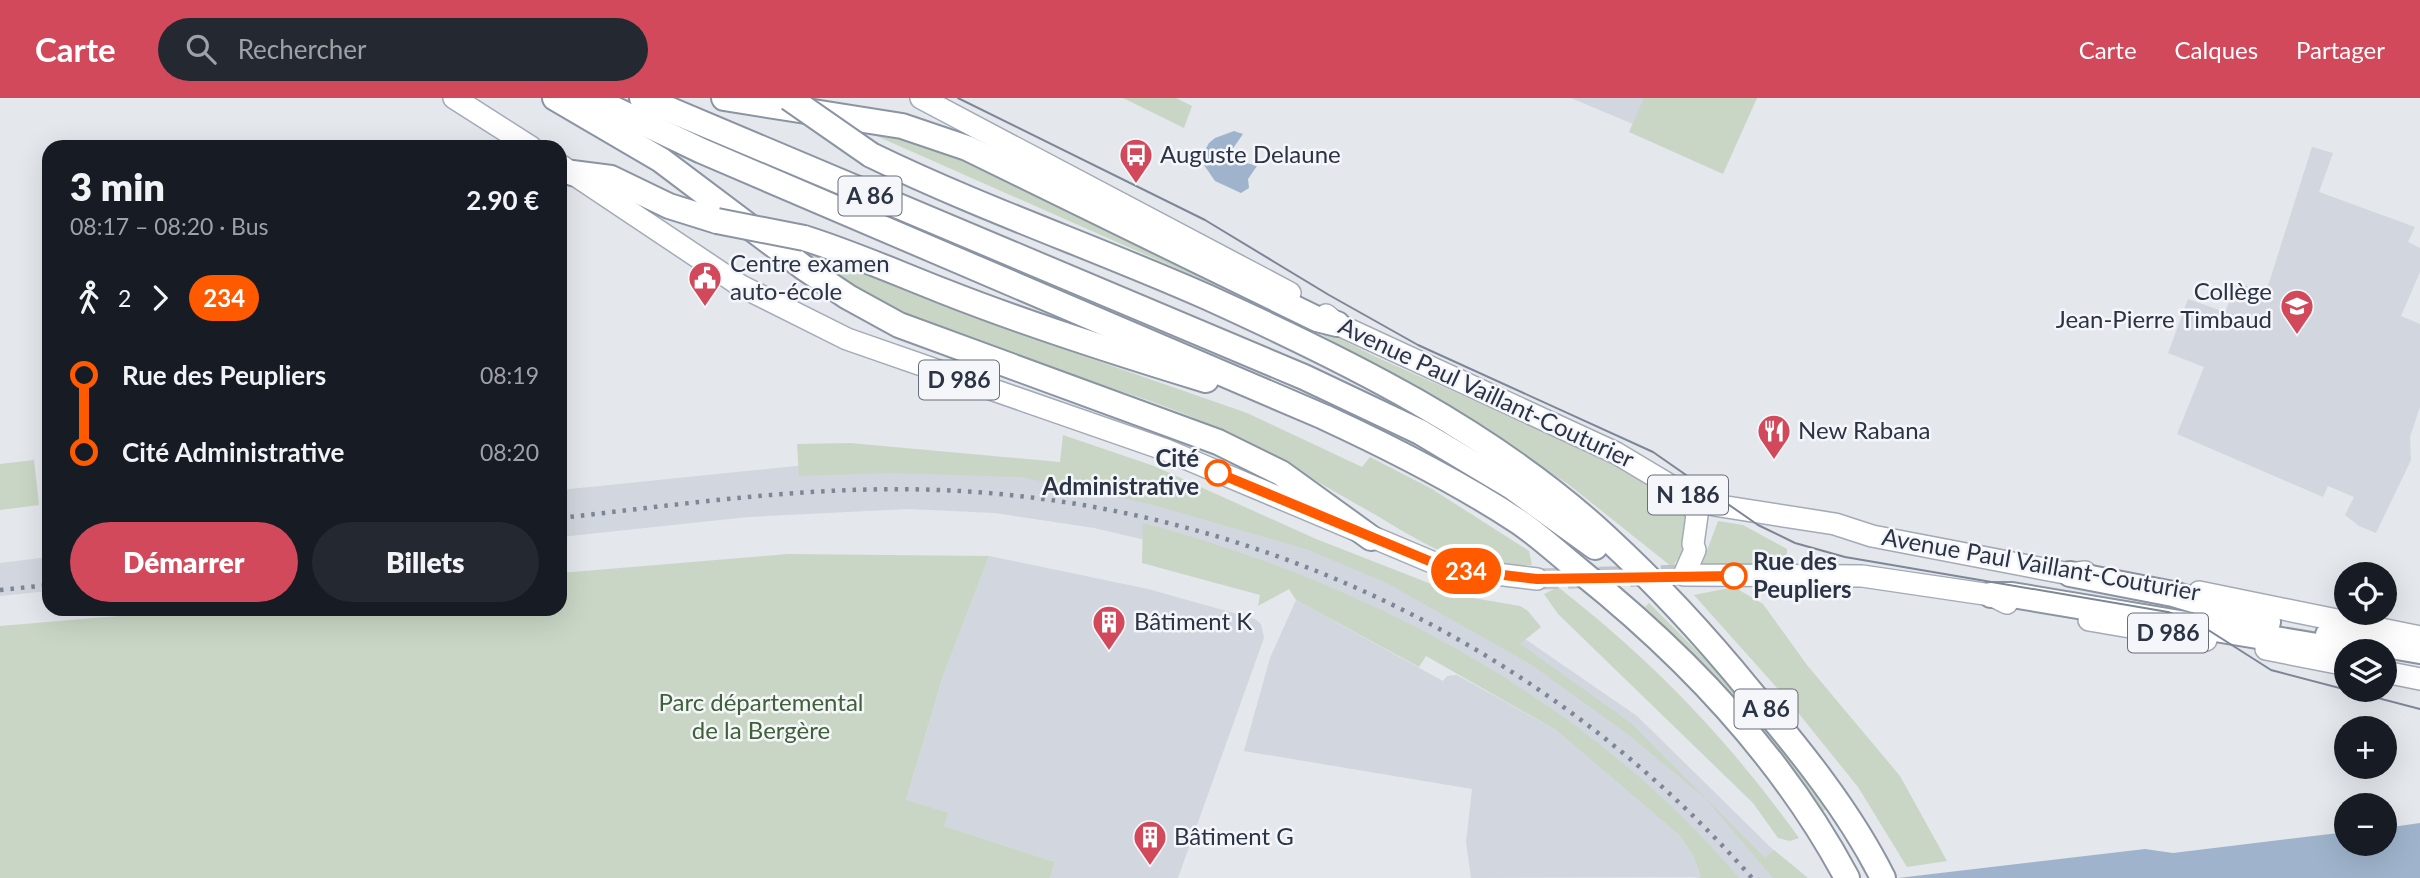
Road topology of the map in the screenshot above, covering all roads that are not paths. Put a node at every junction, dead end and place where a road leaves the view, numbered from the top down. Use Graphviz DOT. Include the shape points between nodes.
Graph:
graph roads {
  1 [pos="454,98"];
  2 [pos="555,98"];
  3 [pos="591,98"];
  4 [pos="642,98"];
  5 [pos="724,98"];
  6 [pos="789,98"];
  7 [pos="921,98"];
  8 [pos="520,140"];
  9 [pos="567,169"];
  10 [pos="567,170"];
  11 [pos="1337,324"];
  12 [pos="1324,417"];
  13 [pos="1688,496"];
  14 [pos="1371,538"];
  15 [pos="2070,574"];
  16 [pos="1537,579"];
  17 [pos="1651,584"];
  18 [pos="1991,595"];
  19 [pos="2420,637"];
  20 [pos="2334,649"];
  21 [pos="2420,651"];
  22 [pos="2397,659"];
  23 [pos="2334,663"];
  24 [pos="2420,663"];
  25 [pos="2397,674"];
  26 [pos="2420,679"];
  27 [pos="1841,867"];
  28 [pos="1883,878"];
  1 -- 8 [label="main road"];
  2 -- 14 [label="highway" via="661,160 803,267 889,319 956,348 1218,442 1281,473"];
  3 -- 12 [label="highway, A 86" via="702,151"];
  4 -- 17 [label="highway, A 86" via="1304,377 1419,432 1512,487"];
  5 -- 11 [label="highway" via="902,126 967,148 1317,319"];
  6 -- 17 [label="highway, bridge" via="871,155 1204,296 1389,388 1541,484 1605,536"];
  7 -- 11 [label="main road, Avenue Paul Vaillant-Couturier" via="1320,309"];
  9 -- 12 [label="highway, bridge" via="611,178 669,206 717,221 851,252 1071,338"];
  10 -- 14 [label="main road, D 986" via="741,286 847,339 1166,450"];
  11 -- 13 [label="main road, Avenue Paul Vaillant-Couturier / N 186" via="1616,453"];
  12 -- 27 [label="highway, A 86" via="1417,460 1521,524 1630,611 1698,677 1774,765"];
  13 -- 15 [label="main road, Avenue Paul Vaillant-Couturier / N 186" via="1734,510 1835,524 1872,536"];
  13 -- 18 [label="main road, Avenue Paul Vaillant-Couturier" via="1697,516 1695,550 1684,575 1862,576"];
  14 -- 16 [label="main road" via="1446,568"];
  15 -- 19 [label="main road, Avenue Paul Vaillant-Couturier / D 986" via="2092,572 2127,578"];
  15 -- 21 [label="highway" via="2173,594 2304,631"];
  17 -- 28 [label="highway, A 86" via="1774,719 1867,845"];
  18 -- 20 [label="highway"];
  18 -- 23 [label="main road, Avenue Paul Vaillant-Couturier / D 986" via="2012,606"];
  22 -- 24 [label="highway"];
  25 -- 26 [label="main road"];
}
